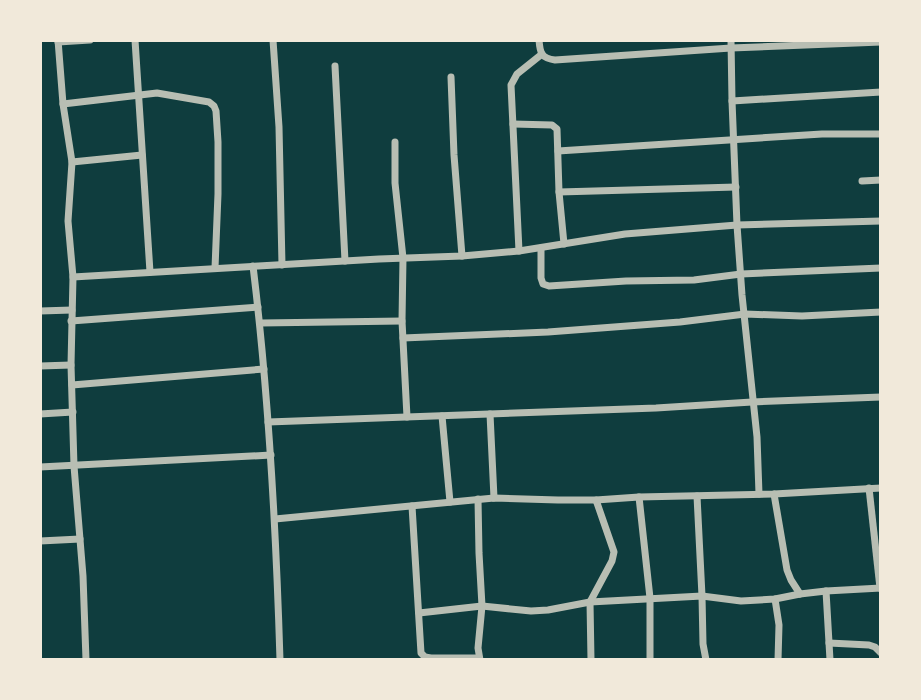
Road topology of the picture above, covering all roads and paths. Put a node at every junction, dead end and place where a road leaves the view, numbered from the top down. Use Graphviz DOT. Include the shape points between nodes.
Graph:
graph roads {
  1 [pos="90,40"];
  2 [pos="135,40"];
  3 [pos="272,40"];
  4 [pos="540,40"];
  5 [pos="58,41"];
  6 [pos="881,42"];
  7 [pos="731,44"];
  8 [pos="542,54"];
  9 [pos="335,66"];
  10 [pos="451,77"];
  11 [pos="881,92"];
  12 [pos="137,94"];
  13 [pos="732,101"];
  14 [pos="63,104"];
  15 [pos="513,124"];
  16 [pos="881,134"];
  17 [pos="733,140"];
  18 [pos="395,142"];
  19 [pos="558,151"];
  20 [pos="142,155"];
  21 [pos="72,162"];
  22 [pos="881,180"];
  23 [pos="862,181"];
  24 [pos="736,187"];
  25 [pos="559,192"];
  26 [pos="881,221"];
  27 [pos="737,225"];
  28 [pos="564,244"];
  29 [pos="541,248"];
  30 [pos="519,251"];
  31 [pos="462,256"];
  32 [pos="402,258"];
  33 [pos="345,261"];
  34 [pos="282,265"];
  35 [pos="253,267"];
  36 [pos="215,268"];
  37 [pos="881,268"];
  38 [pos="150,272"];
  39 [pos="741,274"];
  40 [pos="73,277"];
  41 [pos="258,307"];
  42 [pos="72,310"];
  43 [pos="40,311"];
  44 [pos="881,312"];
  45 [pos="745,314"];
  46 [pos="71,321"];
  47 [pos="402,321"];
  48 [pos="261,323"];
  49 [pos="403,338"];
  50 [pos="71,365"];
  51 [pos="40,366"];
  52 [pos="264,369"];
  53 [pos="72,384"];
  54 [pos="881,397"];
  55 [pos="752,402"];
  56 [pos="72,412"];
  57 [pos="40,414"];
  58 [pos="490,414"];
  59 [pos="442,416"];
  60 [pos="407,417"];
  61 [pos="268,422"];
  62 [pos="271,455"];
  63 [pos="74,466"];
  64 [pos="40,467"];
  65 [pos="869,488"];
  66 [pos="881,488"];
  67 [pos="759,494"];
  68 [pos="774,495"];
  69 [pos="697,496"];
  70 [pos="639,497"];
  71 [pos="495,498"];
  72 [pos="478,499"];
  73 [pos="596,500"];
  74 [pos="450,502"];
  75 [pos="412,506"];
  76 [pos="275,519"];
  77 [pos="80,539"];
  78 [pos="40,541"];
  79 [pos="881,587"];
  80 [pos="826,591"];
  81 [pos="800,594"];
  82 [pos="702,596"];
  83 [pos="650,598"];
  84 [pos="775,599"];
  85 [pos="590,602"];
  86 [pos="482,606"];
  87 [pos="419,613"];
  88 [pos="829,643"];
  89 [pos="881,653"];
  90 [pos="480,659"];
  91 [pos="86,660"];
  92 [pos="280,660"];
  93 [pos="591,660"];
  94 [pos="650,660"];
  95 [pos="706,660"];
  96 [pos="778,660"];
  97 [pos="830,660"];
  1 -- 5 [label="street"];
  2 -- 12 [label="street"];
  3 -- 34 [label="street"];
  4 -- 8 [label="street"];
  5 -- 14 [label="street"];
  6 -- 7 [label="street"];
  7 -- 8 [label="street" via="555,60"];
  7 -- 13 [label="street"];
  8 -- 15 [label="street" via="513,80"];
  9 -- 33 [label="street"];
  10 -- 31 [label="street"];
  11 -- 13 [label="street"];
  12 -- 14 [label="street"];
  12 -- 20 [label="street"];
  12 -- 36 [label="street" via="164,93 214,106"];
  13 -- 17 [label="street"];
  14 -- 21 [label="street"];
  15 -- 19 [label="street" via="552,125"];
  15 -- 30 [label="street"];
  16 -- 17 [label="street"];
  17 -- 19 [label="street"];
  17 -- 24 [label="street"];
  18 -- 32 [label="street"];
  19 -- 25 [label="street"];
  20 -- 21 [label="street"];
  20 -- 38 [label="street"];
  21 -- 40 [label="street" via="68,221"];
  22 -- 23 [label="street"];
  24 -- 25 [label="street"];
  24 -- 27 [label="street"];
  25 -- 28 [label="street"];
  26 -- 27 [label="street"];
  27 -- 28 [label="street"];
  27 -- 39 [label="street"];
  28 -- 29 [label="street"];
  29 -- 30 [label="street"];
  29 -- 39 [label="street" via="541,278 549,286"];
  30 -- 31 [label="street"];
  31 -- 32 [label="street"];
  32 -- 33 [label="street"];
  32 -- 47 [label="street"];
  33 -- 34 [label="street"];
  34 -- 35 [label="street"];
  35 -- 36 [label="street"];
  35 -- 41 [label="street"];
  36 -- 38 [label="street"];
  37 -- 39 [label="street"];
  38 -- 40 [label="street"];
  39 -- 45 [label="street"];
  40 -- 42 [label="street"];
  41 -- 46 [label="street"];
  41 -- 48 [label="street"];
  42 -- 43 [label="street"];
  42 -- 46 [label="street"];
  44 -- 45 [label="street"];
  45 -- 49 [label="street" via="548,332"];
  45 -- 55 [label="street"];
  46 -- 50 [label="street"];
  47 -- 48 [label="street"];
  47 -- 49 [label="street"];
  48 -- 52 [label="street"];
  49 -- 60 [label="street"];
  50 -- 51 [label="street"];
  50 -- 53 [label="street"];
  52 -- 53 [label="street"];
  52 -- 61 [label="street"];
  53 -- 56 [label="street"];
  54 -- 55 [label="street"];
  55 -- 58 [label="street"];
  55 -- 67 [label="street"];
  56 -- 57 [label="street"];
  56 -- 63 [label="street"];
  58 -- 59 [label="street"];
  58 -- 71 [label="street"];
  59 -- 60 [label="street"];
  59 -- 74 [label="street"];
  60 -- 61 [label="street"];
  61 -- 62 [label="street"];
  62 -- 63 [label="street"];
  62 -- 76 [label="street"];
  63 -- 64 [label="street"];
  63 -- 77 [label="street"];
  65 -- 66 [label="street"];
  65 -- 68 [label="street"];
  65 -- 79 [label="street"];
  67 -- 68 [label="street"];
  67 -- 69 [label="street"];
  68 -- 81 [label="street" via="787,570"];
  69 -- 70 [label="street"];
  69 -- 82 [label="street"];
  70 -- 73 [label="street"];
  70 -- 83 [label="street"];
  71 -- 72 [label="street"];
  71 -- 73 [label="street"];
  72 -- 74 [label="street"];
  72 -- 86 [label="street"];
  73 -- 85 [label="street" via="614,552"];
  74 -- 75 [label="street"];
  75 -- 76 [label="street"];
  75 -- 87 [label="street"];
  76 -- 92 [label="street"];
  77 -- 78 [label="street"];
  77 -- 91 [label="street"];
  79 -- 80 [label="street"];
  80 -- 81 [label="street"];
  80 -- 88 [label="street"];
  81 -- 84 [label="street"];
  82 -- 83 [label="street"];
  82 -- 84 [label="street"];
  82 -- 95 [label="street"];
  83 -- 85 [label="street"];
  83 -- 94 [label="street"];
  84 -- 96 [label="street"];
  85 -- 86 [label="street" via="531,611"];
  85 -- 93 [label="street"];
  86 -- 87 [label="street"];
  86 -- 90 [label="street"];
  87 -- 90 [label="street" via="425,657"];
  88 -- 89 [label="street" via="869,645"];
  88 -- 97 [label="street"];
}
